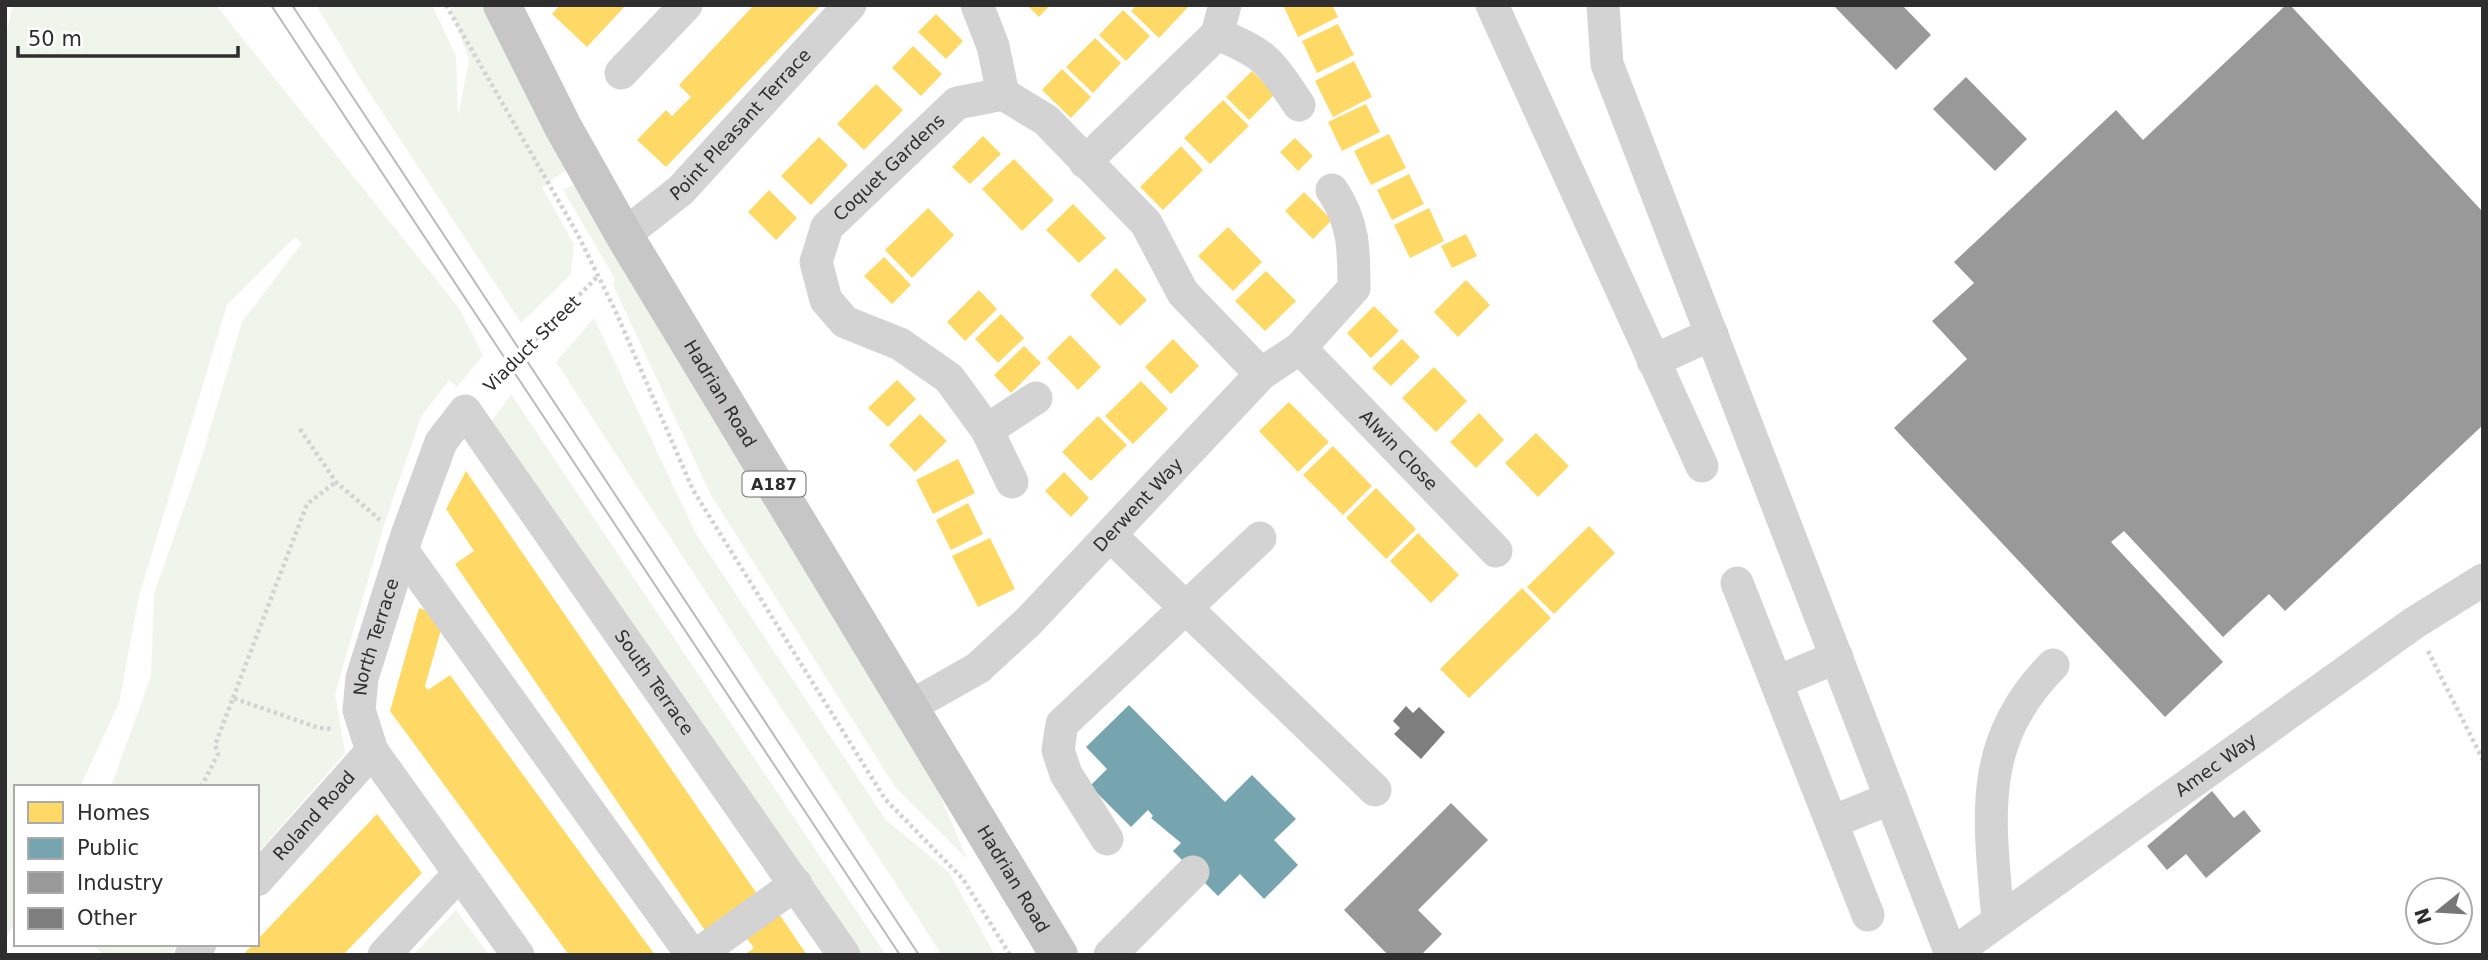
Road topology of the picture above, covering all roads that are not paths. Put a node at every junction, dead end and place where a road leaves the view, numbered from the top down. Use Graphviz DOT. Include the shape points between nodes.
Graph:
graph roads {
  1 [pos="502,5"];
  2 [pos="686,5"];
  3 [pos="850,5"];
  4 [pos="977,5"];
  5 [pos="1492,5"];
  6 [pos="1603,5"];
  7 [pos="1221,19"];
  8 [pos="621,73"];
  9 [pos="1003,94"];
  10 [pos="1299,105"];
  11 [pos="1085,162"];
  12 [pos="1332,190"];
  13 [pos="624,235"];
  14 [pos="1712,334"];
  15 [pos="1300,348"];
  16 [pos="1654,362"];
  17 [pos="1261,374"];
  18 [pos="1036,398"];
  19 [pos="465,411"];
  20 [pos="987,430"];
  21 [pos="1702,467"];
  22 [pos="1012,482"];
  23 [pos="1110,535"];
  24 [pos="1261,538"];
  25 [pos="404,542"];
  26 [pos="1496,551"];
  27 [pos="2483,580"];
  28 [pos="1737,583"];
  29 [pos="1189,609"];
  30 [pos="1837,657"];
  31 [pos="2053,665"];
  32 [pos="1777,682"];
  33 [pos="909,707"];
  34 [pos="367,739"];
  35 [pos="1375,790"];
  36 [pos="1891,798"];
  37 [pos="1832,822"];
  38 [pos="1107,839"];
  39 [pos="1193,872"];
  40 [pos="459,874"];
  41 [pos="259,877"];
  42 [pos="796,884"];
  43 [pos="1868,915"];
  44 [pos="1998,921"];
  45 [pos="384,955"];
  46 [pos="518,955"];
  47 [pos="695,955"];
  48 [pos="844,955"];
  49 [pos="1059,955"];
  50 [pos="1110,955"];
  51 [pos="1951,955"];
  1 -- 13 [label="main road, Hadrian Road / A187" via="562,127"];
  2 -- 8 [label="street"];
  3 -- 13 [label="street, Point Pleasant Terrace" via="681,190"];
  4 -- 9 [label="street" via="993,46"];
  5 -- 16 [label="street"];
  6 -- 14 [label="street" via="1607,64"];
  7 -- 10 [label="street" via="1271,63"];
  7 -- 11 [label="street"];
  9 -- 11 [label="street" via="1046,120"];
  9 -- 20 [label="street, Coquet Gardens" via="957,103 827,227 816,262 826,300 845,322 900,344 949,378"];
  11 -- 17 [label="street" via="1146,223 1183,293"];
  12 -- 15 [label="street, Derwent Way" via="1352,229 1353,288"];
  13 -- 33 [label="main road, Hadrian Road / A187"];
  14 -- 16 [label="street"];
  14 -- 30 [label="street"];
  15 -- 17 [label="street, Derwent Way"];
  15 -- 26 [label="street, Alwin Close"];
  16 -- 21 [label="street"];
  17 -- 23 [label="street, Derwent Way"];
  18 -- 20 [label="street"];
  19 -- 25 [label="street, North Terrace" via="441,442"];
  19 -- 42 [label="street, South Terrace"];
  20 -- 22 [label="street, Coquet Gardens"];
  23 -- 29 [label="street"];
  23 -- 33 [label="street, Derwent Way" via="978,668"];
  24 -- 29 [label="street"];
  25 -- 34 [label="street, North Terrace" via="362,678 359,710"];
  25 -- 47 [label="street"];
  27 -- 44 [label="street, Amec Way" via="2414,623"];
  28 -- 32 [label="street"];
  29 -- 35 [label="street"];
  29 -- 38 [label="street" via="1062,724 1058,750 1066,774"];
  30 -- 32 [label="street"];
  30 -- 36 [label="street"];
  31 -- 44 [label="street" via="2014,716 1993,776 1990,822"];
  32 -- 37 [label="street"];
  33 -- 49 [label="main road, Hadrian Road / A187"];
  34 -- 40 [label="street"];
  34 -- 41 [label="street, Roland Road"];
  36 -- 37 [label="street"];
  36 -- 51 [label="street"];
  37 -- 43 [label="street"];
  39 -- 50 [label="street"];
  40 -- 45 [label="street"];
  40 -- 46 [label="street"];
  42 -- 47 [label="street"];
  42 -- 48 [label="street, South Terrace"];
  44 -- 51 [label="street, Amec Way"];
}
